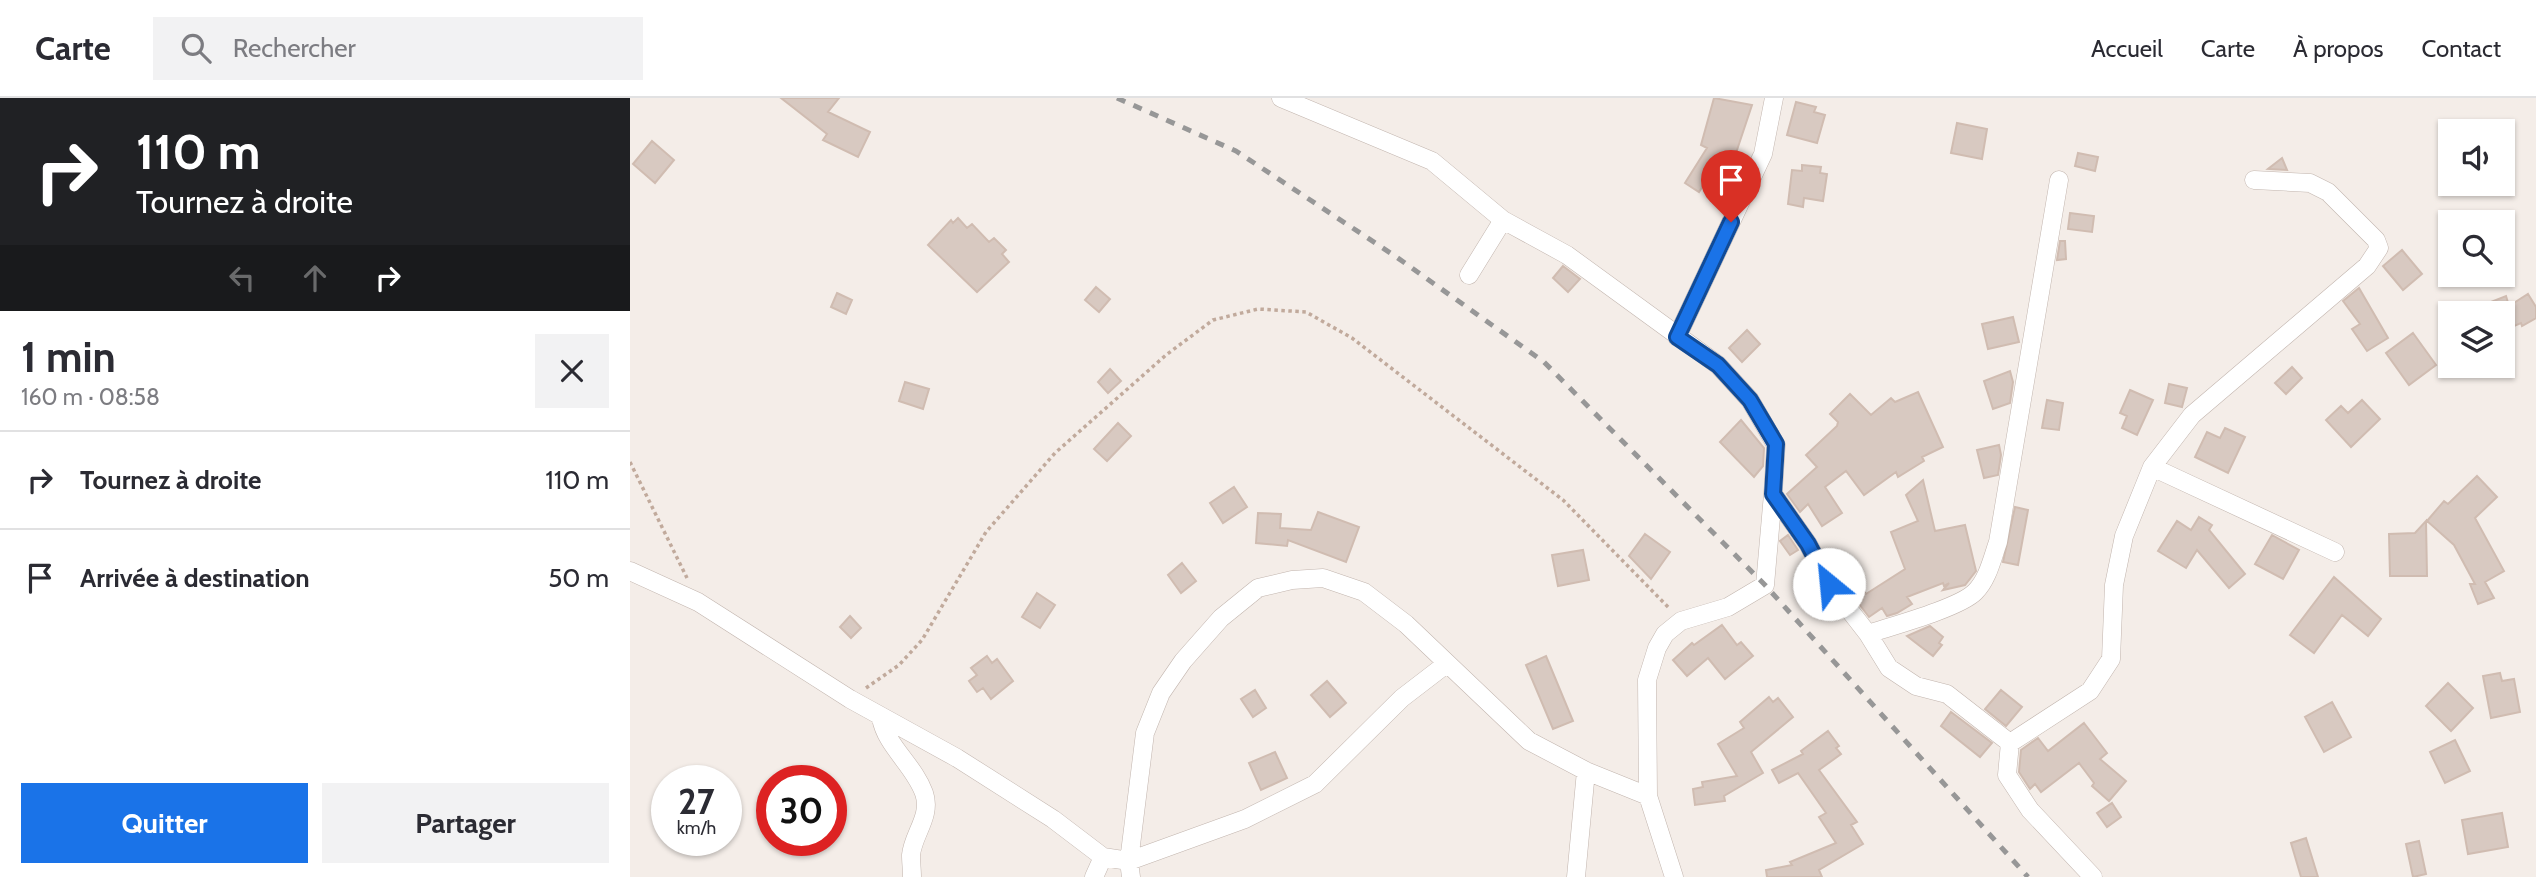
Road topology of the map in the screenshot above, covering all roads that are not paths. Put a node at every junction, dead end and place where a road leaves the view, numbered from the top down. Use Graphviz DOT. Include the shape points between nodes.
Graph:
graph roads {
  1 [pos="1281,98"];
  2 [pos="1774,98"];
  3 [pos="2059,180"];
  4 [pos="2255,180"];
  5 [pos="1503,220"];
  6 [pos="1469,275"];
  7 [pos="1677,337"];
  8 [pos="2152,467"];
  9 [pos="1773,494"];
  10 [pos="2335,552"];
  11 [pos="630,571"];
  12 [pos="1868,634"];
  13 [pos="1446,665"];
  14 [pos="881,718"];
  15 [pos="2010,743"];
  16 [pos="1586,771"];
  17 [pos="1648,796"];
  18 [pos="1103,857"];
  19 [pos="1130,869"];
  20 [pos="912,877"];
  21 [pos="1094,877"];
  22 [pos="1576,877"];
  23 [pos="1674,877"];
  24 [pos="2093,877"];
  1 -- 5 [label="street" via="1432,162"];
  2 -- 7 [label="street" via="1763,154"];
  3 -- 12 [label="street" via="2000,529 1986,577 1974,594"];
  4 -- 8 [label="street" via="2310,183 2328,192 2379,248 2367,266 2192,415"];
  5 -- 6 [label="street"];
  5 -- 7 [label="street" via="1567,256"];
  7 -- 9 [label="street" via="1718,365 1750,400 1776,444"];
  8 -- 10 [label="street"];
  8 -- 15 [label="street" via="2124,536 2114,585 2110,659 2090,691"];
  9 -- 12 [label="street" via="1829,584"];
  9 -- 17 [label="street" via="1765,585 1728,607 1681,621 1661,641 1647,680"];
  11 -- 14 [label="street" via="698,602"];
  12 -- 15 [label="street" via="1889,668 1916,687 1947,694"];
  13 -- 16 [label="street" via="1529,741"];
  13 -- 19 [label="street" via="1402,698 1315,784"];
  13 -- 19 [label="street" via="1406,624 1364,592 1323,578 1258,588 1221,618 1161,693 1145,733"];
  14 -- 18 [label="street" via="957,758"];
  14 -- 20 [label="street" via="884,732 925,794 925,819 911,853"];
  15 -- 24 [label="street" via="2007,775 2030,810"];
  16 -- 17 [label="street"];
  16 -- 22 [label="street"];
  17 -- 23 [label="street"];
  18 -- 19 [label="street"];
  18 -- 21 [label="street"];
}
